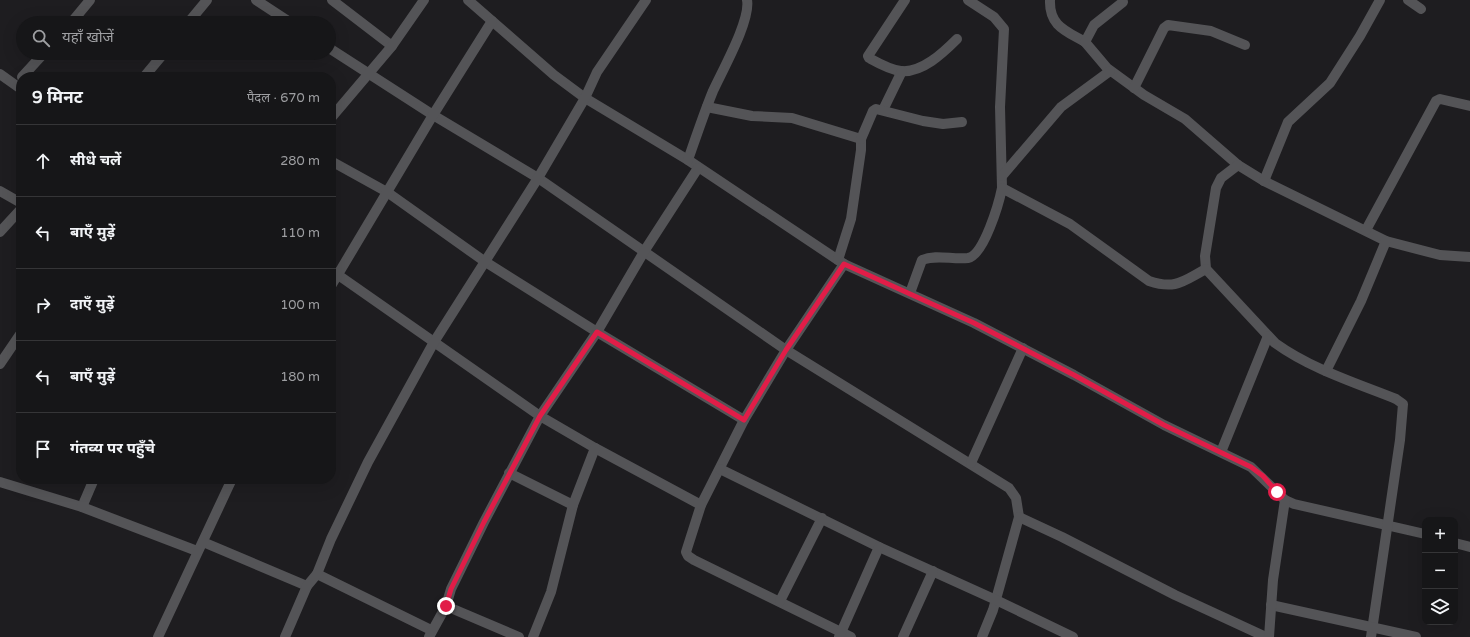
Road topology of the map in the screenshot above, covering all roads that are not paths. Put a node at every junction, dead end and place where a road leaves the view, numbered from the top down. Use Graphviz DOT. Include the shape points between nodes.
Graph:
graph roads {
  1 [pos="90,0"];
  2 [pos="207,0"];
  3 [pos="256,0"];
  4 [pos="332,0"];
  5 [pos="424,0"];
  6 [pos="468,0"];
  7 [pos="646,0"];
  8 [pos="747,0"];
  9 [pos="904,0"];
  10 [pos="968,0"];
  11 [pos="1050,0"];
  12 [pos="1380,0"];
  13 [pos="1408,0"];
  14 [pos="1123,2"];
  15 [pos="1421,8"];
  16 [pos="77,16"];
  17 [pos="194,16"];
  18 [pos="280,16"];
  19 [pos="492,21"];
  20 [pos="956,39"];
  21 [pos="1086,42"];
  22 [pos="1245,45"];
  23 [pos="392,46"];
  24 [pos="336,53"];
  25 [pos="38,60"];
  26 [pos="158,60"];
  27 [pos="1110,70"];
  28 [pos="902,71"];
  29 [pos="28,72"];
  30 [pos="148,72"];
  31 [pos="0,74"];
  32 [pos="368,74"];
  33 [pos="16,80"];
  34 [pos="1134,88"];
  35 [pos="585,98"];
  36 [pos="1470,106"];
  37 [pos="707,108"];
  38 [pos="883,110"];
  39 [pos="336,112"];
  40 [pos="433,115"];
  41 [pos="962,122"];
  42 [pos="861,139"];
  43 [pos="688,160"];
  44 [pos="336,164"];
  45 [pos="1238,165"];
  46 [pos="698,168"];
  47 [pos="1002,176"];
  48 [pos="538,178"];
  49 [pos="1264,181"];
  50 [pos="1002,188"];
  51 [pos="0,191"];
  52 [pos="387,192"];
  53 [pos="16,200"];
  54 [pos="16,214"];
  55 [pos="1366,230"];
  56 [pos="0,232"];
  57 [pos="1386,241"];
  58 [pos="645,250"];
  59 [pos="1470,257"];
  60 [pos="484,261"];
  61 [pos="841,262"];
  62 [pos="336,269"];
  63 [pos="1206,269"];
  64 [pos="336,273"];
  65 [pos="910,293"];
  66 [pos="597,332"];
  67 [pos="1268,336"];
  68 [pos="16,340"];
  69 [pos="434,342"];
  70 [pos="1023,348"];
  71 [pos="786,350"];
  72 [pos="0,364"];
  73 [pos="1326,371"];
  74 [pos="540,416"];
  75 [pos="744,420"];
  76 [pos="595,448"];
  77 [pos="1221,452"];
  78 [pos="971,463"];
  79 [pos="720,468"];
  80 [pos="509,473"];
  81 [pos="0,482"];
  82 [pos="92,484"];
  83 [pos="230,484"];
  84 [pos="1285,500"];
  85 [pos="573,504"];
  86 [pos="701,505"];
  87 [pos="82,507"];
  88 [pos="1019,517"];
  89 [pos="822,518"];
  90 [pos="1387,525"];
  91 [pos="1422,533"];
  92 [pos="203,542"];
  93 [pos="1458,544"];
  94 [pos="879,547"];
  95 [pos="1470,547"];
  96 [pos="198,551"];
  97 [pos="933,571"];
  98 [pos="317,574"];
  99 [pos="307,586"];
  100 [pos="996,600"];
  101 [pos="780,601"];
  102 [pos="1271,605"];
  103 [pos="446,606"];
  104 [pos="1372,632"];
  105 [pos="430,634"];
  106 [pos="840,635"];
  107 [pos="158,637"];
  108 [pos="285,637"];
  109 [pos="519,637"];
  110 [pos="533,637"];
  111 [pos="851,637"];
  112 [pos="903,637"];
  113 [pos="982,637"];
  114 [pos="1073,637"];
  115 [pos="1267,637"];
  116 [pos="1416,637"];
  1 -- 16 [label="street"];
  2 -- 17 [label="street"];
  3 -- 18 [label="street"];
  4 -- 23 [label="street"];
  5 -- 23 [label="street"];
  6 -- 19 [label="street"];
  7 -- 35 [label="street" via="597,72"];
  8 -- 37 [label="street" via="747,13"];
  9 -- 28 [label="street" via="868,56"];
  10 -- 47 [label="street" via="994,17 1004,29 1000,107"];
  11 -- 21 [label="street" via="1051,17 1054,21"];
  12 -- 49 [label="street" via="1330,83 1288,122"];
  13 -- 15 [label="street"];
  14 -- 21 [label="street" via="1094,25"];
  19 -- 35 [label="street" via="554,76"];
  19 -- 40 [label="street"];
  20 -- 28 [label="street" via="940,56 927,64"];
  21 -- 27 [label="street"];
  22 -- 34 [label="street" via="1211,31 1168,25 1164,28"];
  23 -- 32 [label="street"];
  24 -- 32 [label="street"];
  25 -- 29 [label="street"];
  26 -- 30 [label="street"];
  27 -- 34 [label="street"];
  27 -- 47 [label="street" via="1061,107"];
  28 -- 38 [label="street"];
  31 -- 33 [label="street"];
  32 -- 39 [label="street"];
  32 -- 40 [label="street"];
  34 -- 45 [label="street" via="1185,118"];
  35 -- 43 [label="street"];
  35 -- 48 [label="street"];
  36 -- 55 [label="street" via="1440,99 1436,101"];
  37 -- 42 [label="street" via="752,116 792,118"];
  37 -- 43 [label="street"];
  38 -- 41 [label="street" via="923,121 943,124"];
  38 -- 42 [label="street" via="873,111"];
  40 -- 48 [label="street"];
  40 -- 52 [label="street"];
  42 -- 61 [label="street" via="851,219"];
  43 -- 46 [label="street"];
  44 -- 52 [label="street"];
  45 -- 49 [label="street"];
  45 -- 63 [label="street" via="1221,178 1216,188 1204,256"];
  46 -- 58 [label="street"];
  46 -- 61 [label="street"];
  47 -- 50 [label="street"];
  48 -- 58 [label="street"];
  48 -- 60 [label="street"];
  49 -- 55 [label="street"];
  50 -- 63 [label="street" via="1070,224 1149,281 1173,286"];
  50 -- 65 [label="street" via="998,207 977,254 968,258 922,260"];
  51 -- 53 [label="street"];
  52 -- 60 [label="street"];
  52 -- 62 [label="street"];
  54 -- 56 [label="street"];
  55 -- 57 [label="street"];
  57 -- 59 [label="street" via="1440,255"];
  57 -- 73 [label="street" via="1361,301"];
  58 -- 66 [label="street"];
  58 -- 71 [label="street"];
  60 -- 66 [label="street"];
  60 -- 69 [label="street"];
  61 -- 65 [label="street"];
  61 -- 71 [label="street"];
  63 -- 67 [label="street"];
  64 -- 69 [label="street"];
  65 -- 70 [label="street"];
  66 -- 74 [label="street"];
  66 -- 75 [label="street"];
  67 -- 73 [label="street" via="1282,348"];
  67 -- 77 [label="street"];
  68 -- 72 [label="street"];
  69 -- 74 [label="street"];
  69 -- 98 [label="street" via="368,462"];
  70 -- 77 [label="street" via="1164,425"];
  70 -- 78 [label="street"];
  71 -- 75 [label="street"];
  71 -- 78 [label="street"];
  73 -- 90 [label="street" via="1403,404"];
  74 -- 76 [label="street"];
  74 -- 80 [label="street"];
  75 -- 79 [label="street"];
  76 -- 85 [label="street"];
  76 -- 86 [label="street"];
  77 -- 84 [label="street" via="1251,467"];
  78 -- 88 [label="street" via="1009,488 1016,498"];
  79 -- 86 [label="street"];
  79 -- 89 [label="street"];
  80 -- 85 [label="street"];
  80 -- 103 [label="street" via="451,589"];
  81 -- 87 [label="street"];
  82 -- 87 [label="street"];
  83 -- 92 [label="street"];
  84 -- 90 [label="street"];
  84 -- 102 [label="street"];
  85 -- 110 [label="street" via="551,592"];
  86 -- 101 [label="street" via="687,548 688,556"];
  87 -- 96 [label="street"];
  88 -- 100 [label="street"];
  88 -- 115 [label="street" via="1175,595"];
  89 -- 94 [label="street"];
  89 -- 101 [label="street"];
  90 -- 91 [label="street"];
  90 -- 104 [label="street"];
  92 -- 96 [label="street"];
  92 -- 99 [label="street"];
  93 -- 95 [label="street"];
  94 -- 97 [label="street"];
  94 -- 106 [label="street"];
  96 -- 107 [label="street"];
  97 -- 100 [label="street"];
  97 -- 112 [label="street"];
  98 -- 99 [label="street"];
  98 -- 105 [label="street"];
  99 -- 108 [label="street"];
  100 -- 113 [label="street"];
  100 -- 114 [label="street"];
  101 -- 106 [label="street"];
  102 -- 104 [label="street"];
  102 -- 115 [label="street"];
  103 -- 105 [label="street"];
  103 -- 109 [label="street"];
  104 -- 116 [label="street"];
  106 -- 111 [label="street"];
}
